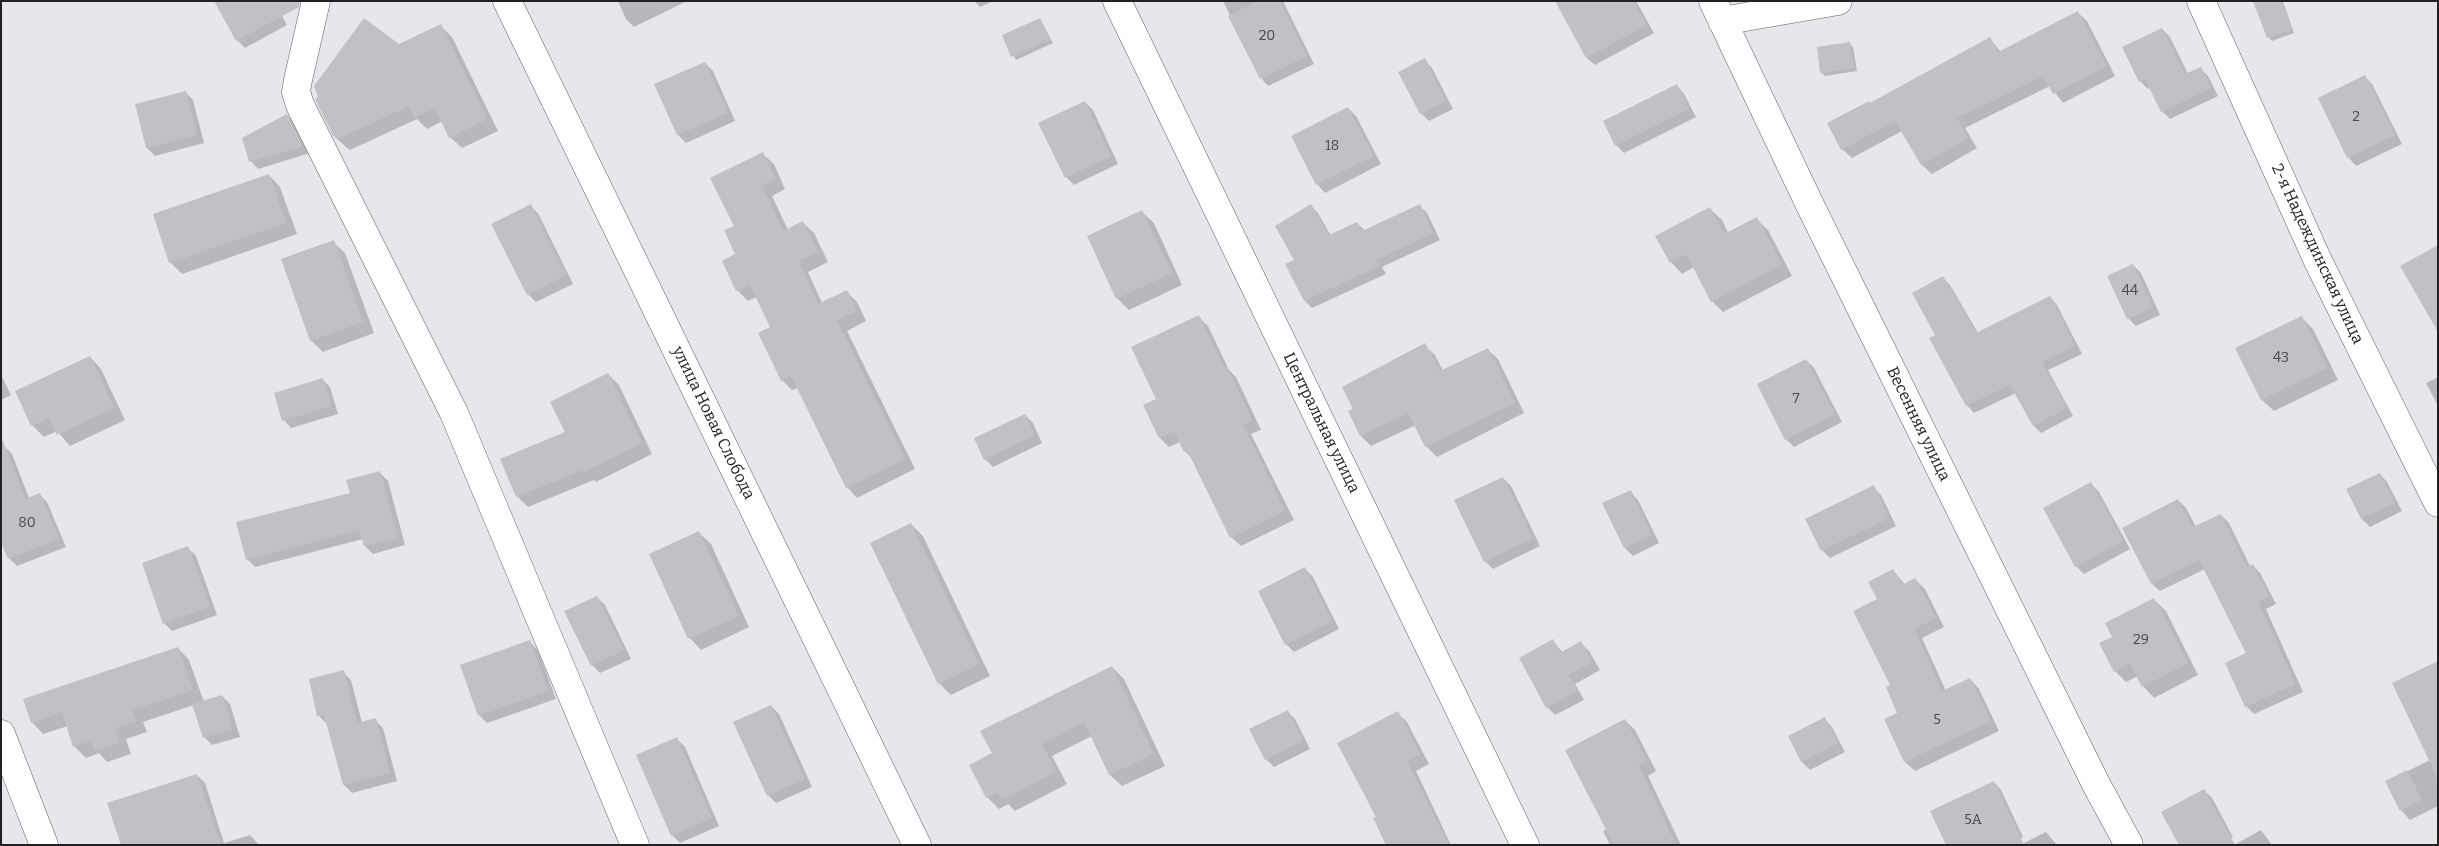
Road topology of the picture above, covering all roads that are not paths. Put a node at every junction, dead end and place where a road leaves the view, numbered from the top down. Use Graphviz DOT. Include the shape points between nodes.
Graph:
graph roads {
  1 [pos="316,1"];
  2 [pos="507,1"];
  3 [pos="1117,1"];
  4 [pos="1838,1"];
  5 [pos="2202,1"];
  6 [pos="1718,11"];
  7 [pos="2438,503"];
  8 [pos="1,734"];
  9 [pos="44,845"];
  10 [pos="635,845"];
  11 [pos="918,845"];
  12 [pos="1525,845"];
  13 [pos="2129,845"];
  1 -- 10 [label="street" via="296,92 300,105 454,413"];
  2 -- 11 [label="street, улица Новая Слобода"];
  3 -- 12 [label="street, Центральная улица"];
  4 -- 6 [label="street"];
  5 -- 7 [label="street, 2-я Надеждинская улица" via="2318,262"];
  6 -- 13 [label="street, Весенняя улица" via="1817,221"];
  8 -- 9 [label="street"];
}
